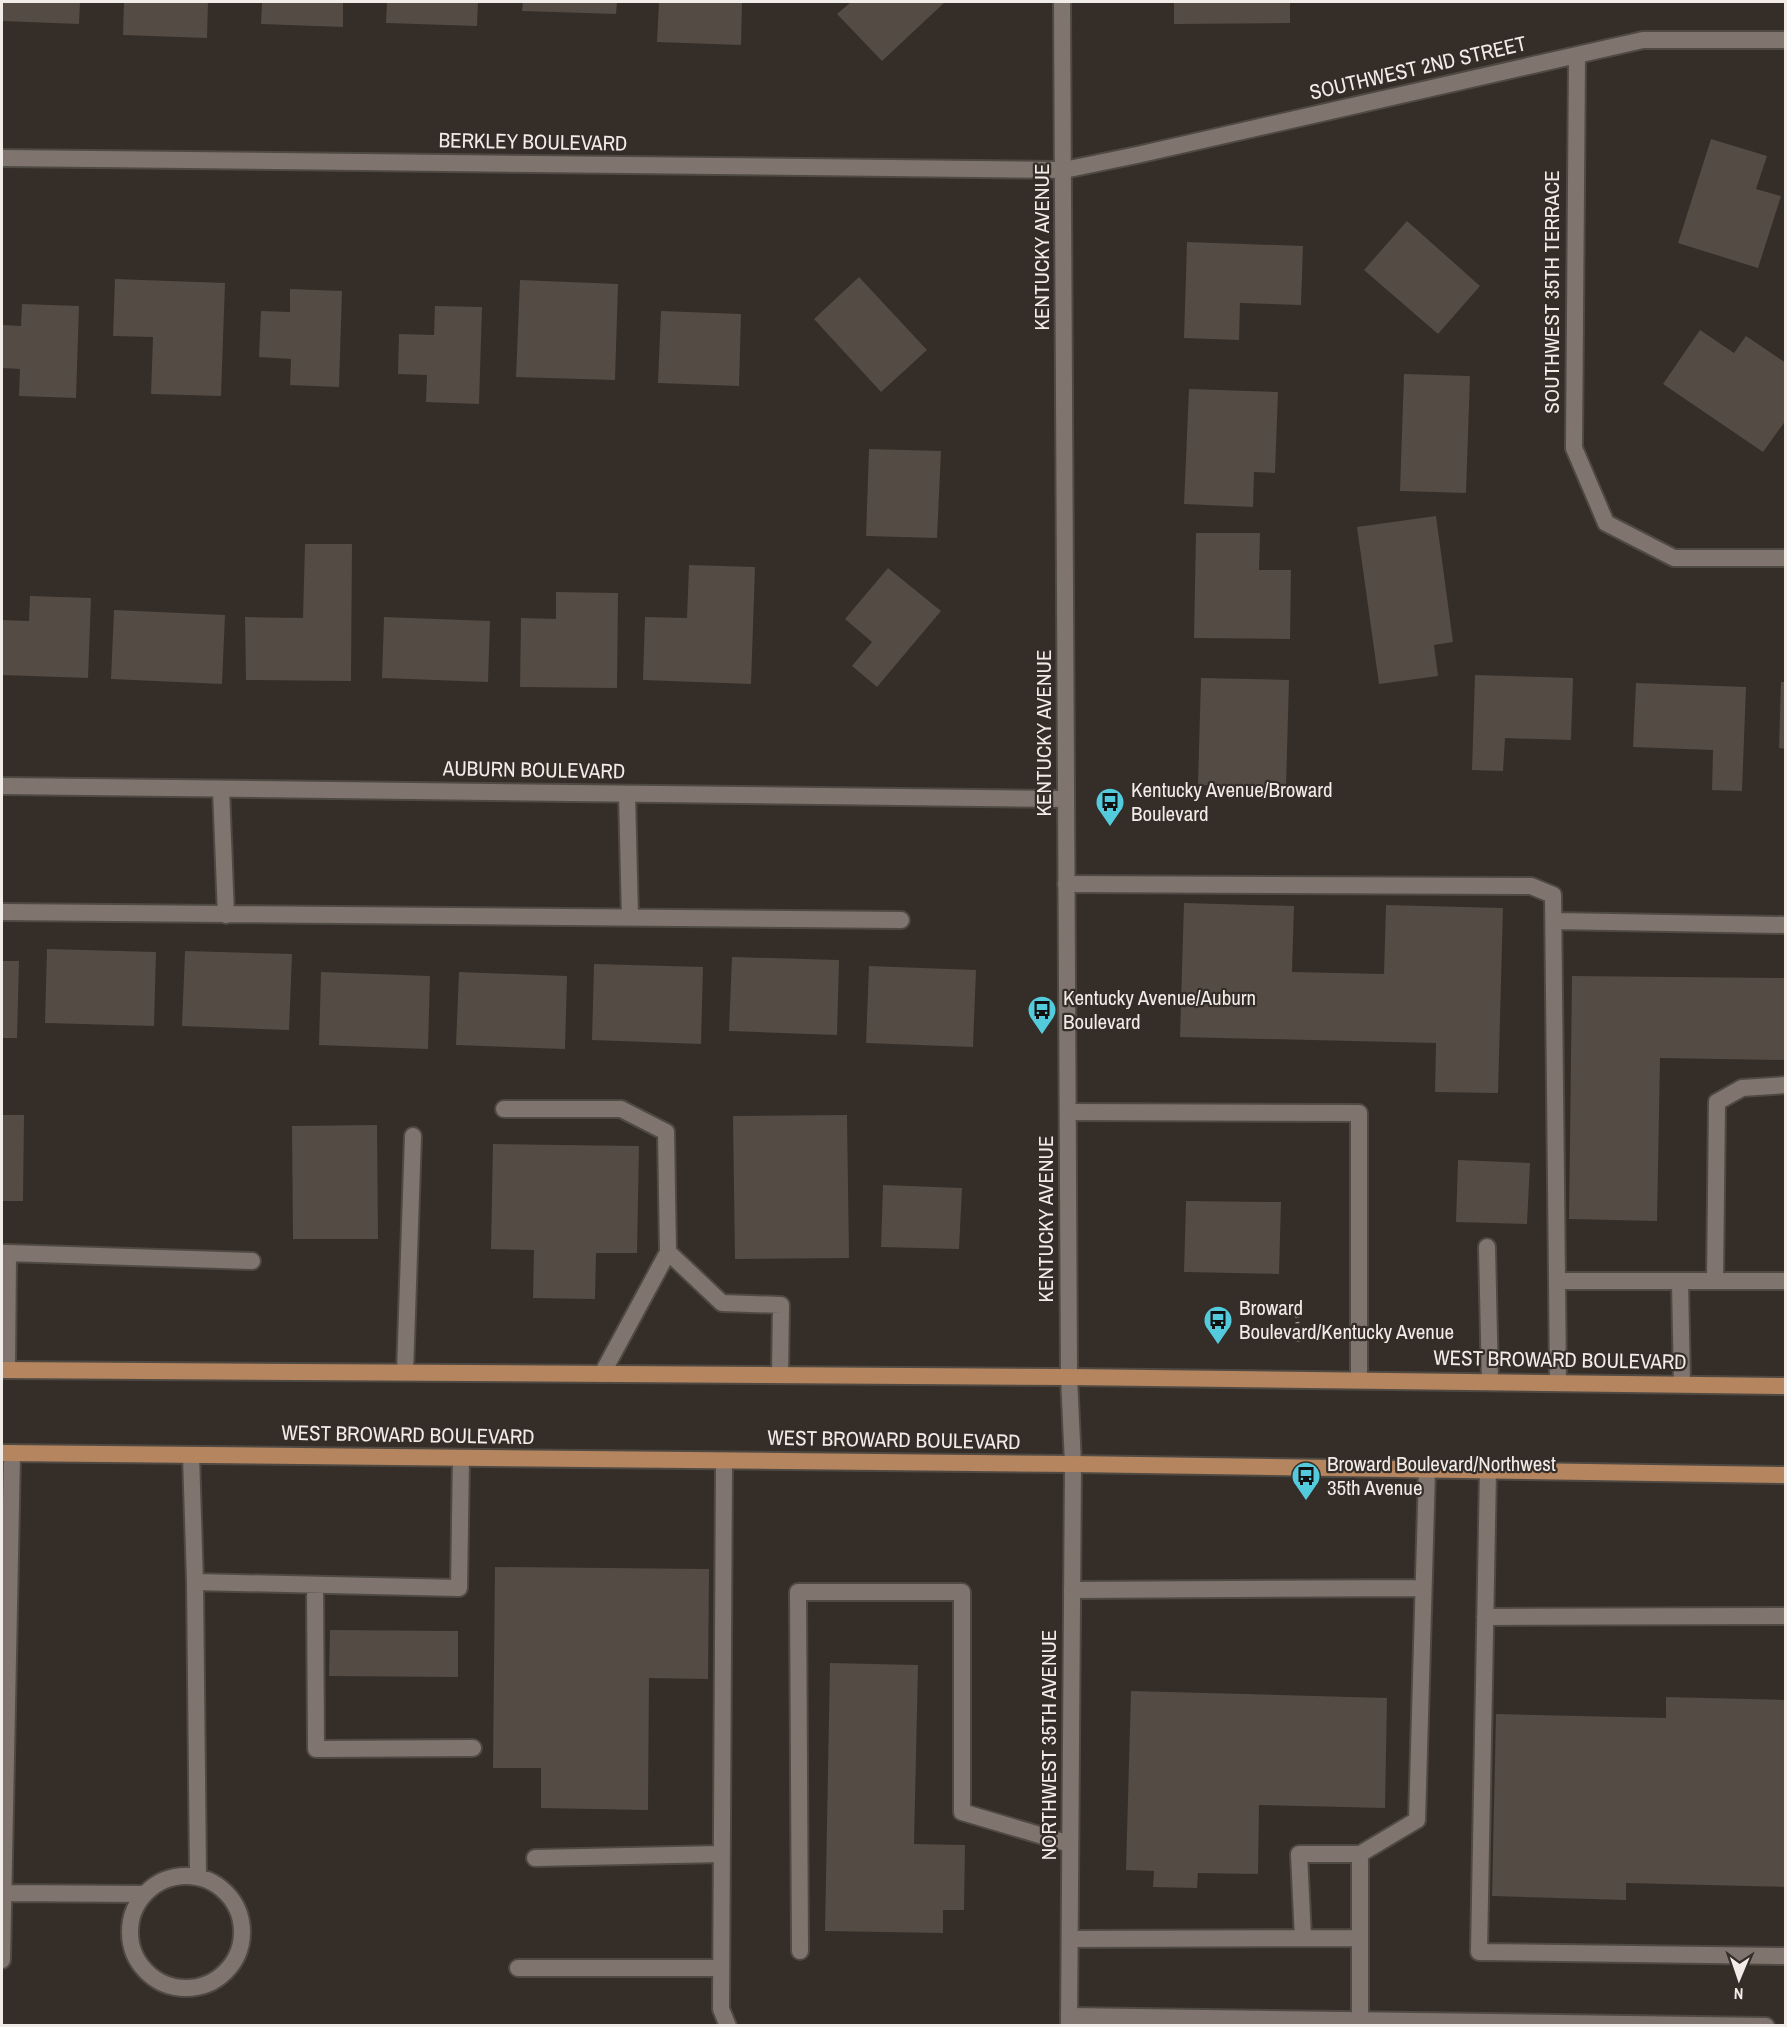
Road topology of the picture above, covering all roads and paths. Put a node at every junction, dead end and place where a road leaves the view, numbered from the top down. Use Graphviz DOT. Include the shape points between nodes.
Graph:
graph roads {
  1 [pos="1062,2"];
  2 [pos="1785,40"];
  3 [pos="1577,55"];
  4 [pos="2,158"];
  5 [pos="1064,170"];
  6 [pos="1785,558"];
  7 [pos="2,786"];
  8 [pos="220,789"];
  9 [pos="627,794"];
  10 [pos="1066,799"];
  11 [pos="1066,884"];
  12 [pos="2,912"];
  13 [pos="226,915"];
  14 [pos="630,918"];
  15 [pos="901,920"];
  16 [pos="1554,921"];
  17 [pos="1785,925"];
  18 [pos="1785,1085"];
  19 [pos="504,1109"];
  20 [pos="1068,1112"];
  21 [pos="413,1136"];
  22 [pos="1487,1247"];
  23 [pos="668,1252"];
  24 [pos="5,1253"];
  25 [pos="252,1261"];
  26 [pos="1557,1281"];
  27 [pos="1680,1281"];
  28 [pos="1714,1281"];
  29 [pos="1785,1281"];
  30 [pos="1297,1316"];
  31 [pos="1299,1345"];
  32 [pos="4,1370"];
  33 [pos="405,1372"];
  34 [pos="602,1374"];
  35 [pos="780,1375"];
  36 [pos="1069,1377"];
  37 [pos="1359,1380"];
  38 [pos="1490,1382"];
  39 [pos="1557,1383"];
  40 [pos="1682,1384"];
  41 [pos="1785,1386"];
  42 [pos="7,1453"];
  43 [pos="191,1455"];
  44 [pos="461,1458"];
  45 [pos="724,1461"];
  46 [pos="1073,1464"];
  47 [pos="1427,1470"];
  48 [pos="1488,1471"];
  49 [pos="1785,1475"];
  50 [pos="5,1582"];
  51 [pos="195,1582"];
  52 [pos="315,1585"];
  53 [pos="1423,1588"];
  54 [pos="1072,1590"];
  55 [pos="1785,1616"];
  56 [pos="1485,1617"];
  57 [pos="473,1748"];
  58 [pos="1070,1844"];
  59 [pos="722,1854"];
  60 [pos="1360,1854"];
  61 [pos="535,1858"];
  62 [pos="198,1876"];
  63 [pos="2,1893"];
  64 [pos="143,1894"];
  65 [pos="1303,1938"];
  66 [pos="1360,1938"];
  67 [pos="1070,1939"];
  68 [pos="800,1951"];
  69 [pos="1785,1956"];
  70 [pos="2,1960"];
  71 [pos="518,1968"];
  72 [pos="721,1968"];
  73 [pos="1069,2020"];
  74 [pos="1360,2021"];
  75 [pos="728,2025"];
  76 [pos="1766,2025"];
  1 -- 5 [label="street, KENTUCKY AVENUE"];
  2 -- 3 [label="street, SOUTHWEST 2ND STREET" via="1643,40"];
  3 -- 5 [label="street, SOUTHWEST 2ND STREET"];
  3 -- 6 [label="street, SOUTHWEST 35TH TERRACE" via="1574,448 1606,523 1674,558"];
  4 -- 5 [label="street, BERKLEY BOULEVARD"];
  5 -- 10 [label="street, KENTUCKY AVENUE"];
  7 -- 8 [label="street, AUBURN BOULEVARD"];
  8 -- 9 [label="street, AUBURN BOULEVARD"];
  8 -- 13 [label="street"];
  9 -- 10 [label="street, AUBURN BOULEVARD"];
  9 -- 14 [label="street"];
  10 -- 11 [label="street, KENTUCKY AVENUE"];
  11 -- 16 [label="street" via="1531,886 1553,895"];
  11 -- 20 [label="street, KENTUCKY AVENUE"];
  12 -- 13 [label="street"];
  13 -- 14 [label="street"];
  14 -- 15 [label="street"];
  16 -- 17 [label="street"];
  16 -- 26 [label="street"];
  18 -- 28 [label="street" via="1742,1088 1717,1102"];
  19 -- 23 [label="street" via="621,1109 666,1132"];
  20 -- 36 [label="street, KENTUCKY AVENUE"];
  20 -- 37 [label="street" via="1359,1113"];
  21 -- 33 [label="street"];
  22 -- 38 [label="street"];
  23 -- 34 [label="street"];
  23 -- 35 [label="street" via="722,1303 781,1305"];
  24 -- 25 [label="street"];
  24 -- 32 [label="street"];
  26 -- 27 [label="street"];
  26 -- 39 [label="street"];
  27 -- 28 [label="street"];
  27 -- 40 [label="street"];
  28 -- 29 [label="street"];
  30 -- 31 [label="path"];
  32 -- 33 [label="main road, WEST BROWARD BOULEVARD"];
  33 -- 34 [label="main road, WEST BROWARD BOULEVARD"];
  34 -- 35 [label="main road, WEST BROWARD BOULEVARD"];
  35 -- 36 [label="main road, WEST BROWARD BOULEVARD"];
  36 -- 37 [label="main road, WEST BROWARD BOULEVARD"];
  36 -- 46 [label="street, KENTUCKY AVENUE"];
  37 -- 38 [label="main road, WEST BROWARD BOULEVARD"];
  38 -- 39 [label="main road, WEST BROWARD BOULEVARD"];
  39 -- 40 [label="main road, WEST BROWARD BOULEVARD"];
  40 -- 41 [label="main road, WEST BROWARD BOULEVARD"];
  42 -- 43 [label="main road, WEST BROWARD BOULEVARD"];
  42 -- 50 [label="street"];
  43 -- 44 [label="main road, WEST BROWARD BOULEVARD"];
  43 -- 51 [label="street"];
  44 -- 45 [label="main road, WEST BROWARD BOULEVARD"];
  44 -- 52 [label="street" via="459,1588"];
  45 -- 46 [label="main road, WEST BROWARD BOULEVARD"];
  45 -- 59 [label="street"];
  46 -- 47 [label="main road, WEST BROWARD BOULEVARD"];
  46 -- 54 [label="street, NORTHWEST 35TH AVENUE"];
  47 -- 48 [label="main road, WEST BROWARD BOULEVARD"];
  47 -- 53 [label="street"];
  48 -- 49 [label="main road, WEST BROWARD BOULEVARD"];
  48 -- 56 [label="street"];
  50 -- 63 [label="street"];
  51 -- 52 [label="street"];
  51 -- 62 [label="street"];
  52 -- 57 [label="street" via="316,1749"];
  53 -- 54 [label="street"];
  53 -- 60 [label="street" via="1417,1820"];
  54 -- 58 [label="street, NORTHWEST 35TH AVENUE"];
  55 -- 56 [label="street"];
  56 -- 69 [label="street" via="1479,1952"];
  58 -- 67 [label="street, NORTHWEST 35TH AVENUE"];
  58 -- 68 [label="street" via="962,1812 962,1592 798,1592"];
  59 -- 61 [label="street"];
  59 -- 72 [label="street"];
  60 -- 65 [label="street" via="1299,1854"];
  60 -- 66 [label="street"];
  62 -- 64 [label="street" via="168,1878"];
  62 -- 64 [label="street" via="225,1889 241,1913 243,1943 230,1970 205,1987 175,1988 148,1975 132,1950 130,1920"];
  63 -- 64 [label="street"];
  63 -- 70 [label="street"];
  65 -- 66 [label="street"];
  65 -- 67 [label="street"];
  66 -- 74 [label="street"];
  67 -- 73 [label="street, NORTHWEST 35TH AVENUE"];
  71 -- 72 [label="street"];
  72 -- 75 [label="street" via="721,2009"];
  73 -- 74 [label="street"];
  74 -- 76 [label="street"];
}
